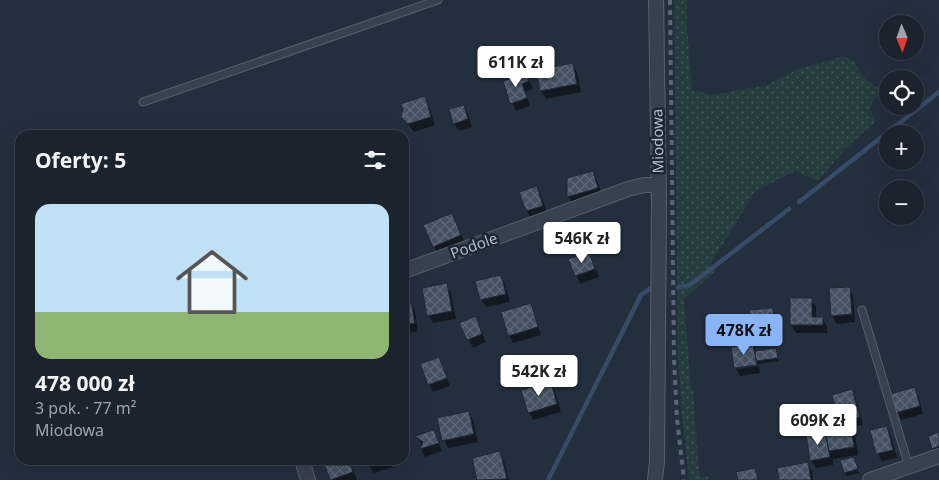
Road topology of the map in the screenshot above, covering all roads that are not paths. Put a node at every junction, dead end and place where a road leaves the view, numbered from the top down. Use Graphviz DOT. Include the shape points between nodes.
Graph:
graph roads {
  1 [pos="438,0"];
  2 [pos="656,0"];
  3 [pos="143,102"];
  4 [pos="658,185"];
  5 [pos="409,269"];
  6 [pos="862,310"];
  7 [pos="939,456"];
  8 [pos="304,465"];
  9 [pos="909,467"];
  10 [pos="308,480"];
  11 [pos="655,480"];
  12 [pos="870,480"];
  1 -- 3 [label="lane"];
  2 -- 4 [label="street, Miodowa"];
  4 -- 5 [label="street, Podole" via="628,189"];
  4 -- 11 [label="street, Miodowa"];
  6 -- 9 [label="lane"];
  7 -- 9 [label="street"];
  8 -- 10 [label="street"];
  9 -- 12 [label="street"];
}
